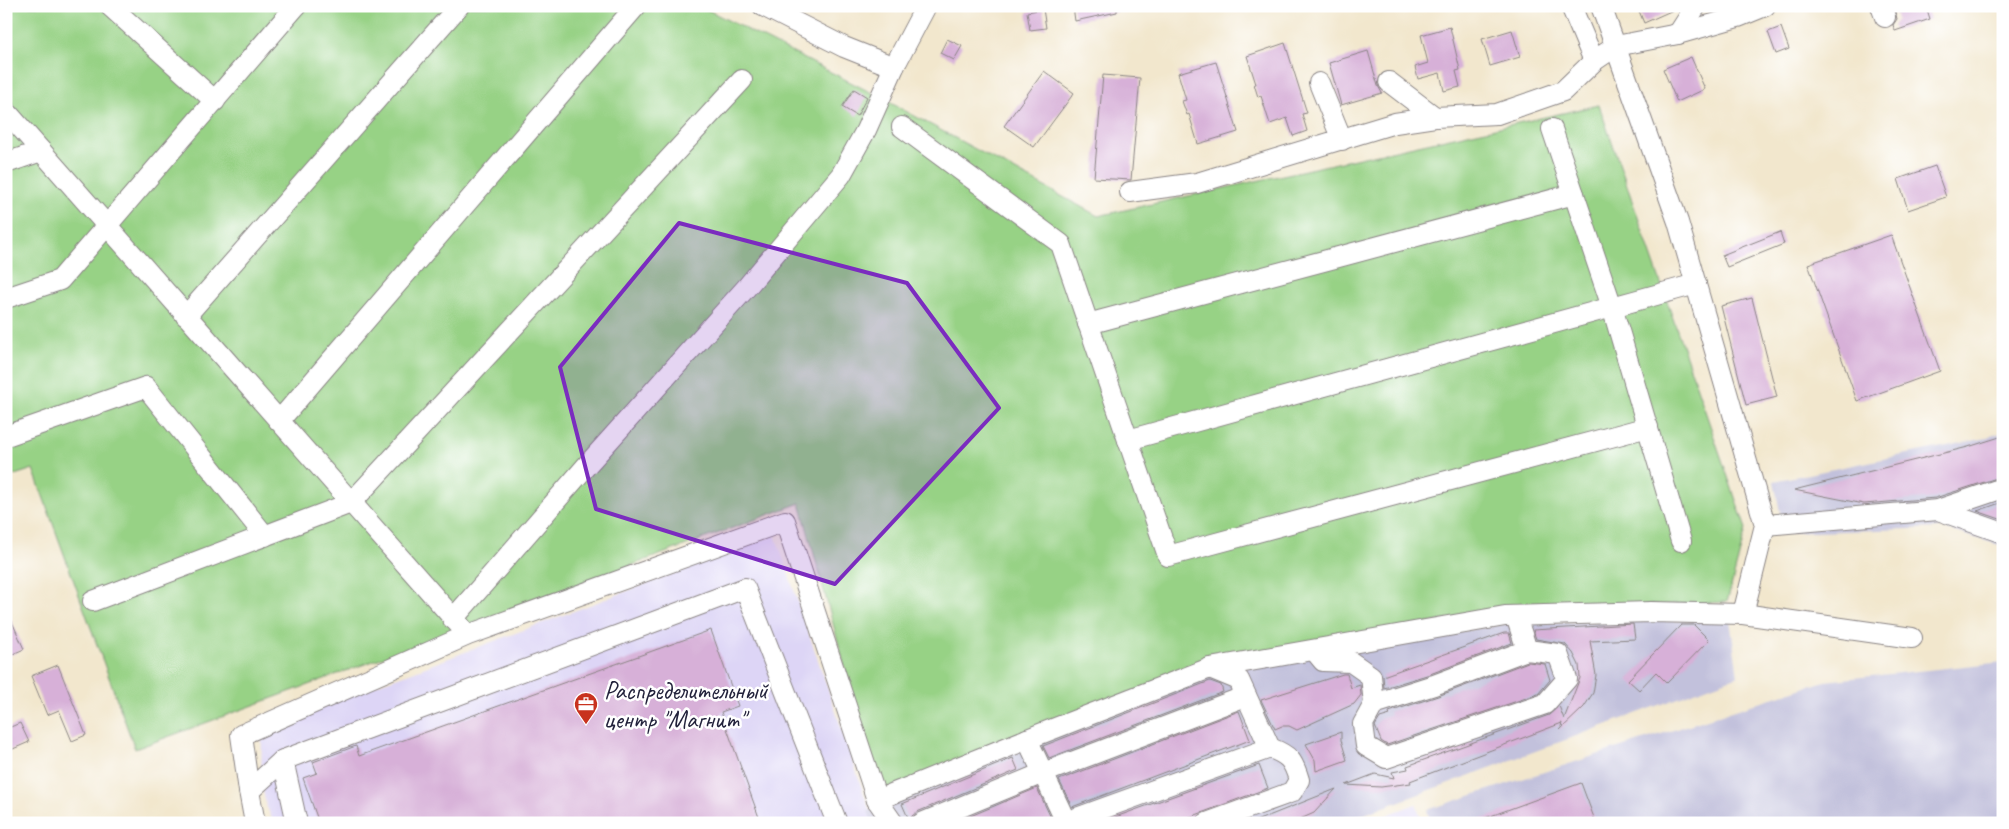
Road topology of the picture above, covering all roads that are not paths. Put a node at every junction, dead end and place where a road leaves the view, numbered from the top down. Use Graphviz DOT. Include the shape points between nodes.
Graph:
graph roads {
  1 [pos="110,6"];
  2 [pos="296,6"];
  3 [pos="459,6"];
  4 [pos="636,6"];
  5 [pos="763,6"];
  6 [pos="926,6"];
  7 [pos="1571,6"];
  8 [pos="1601,6"];
  9 [pos="1696,6"];
  10 [pos="1765,6"];
  11 [pos="1678,34"];
  12 [pos="1616,46"];
  13 [pos="1594,61"];
  14 [pos="894,67"];
  15 [pos="742,80"];
  16 [pos="1389,82"];
  17 [pos="1319,83"];
  18 [pos="215,102"];
  19 [pos="6,111"];
  20 [pos="1435,117"];
  21 [pos="902,127"];
  22 [pos="1552,129"];
  23 [pos="1342,140"];
  24 [pos="41,151"];
  25 [pos="6,163"];
  26 [pos="1130,192"];
  27 [pos="1574,194"];
  28 [pos="108,227"];
  29 [pos="1696,284"];
  30 [pos="6,298"];
  31 [pos="1612,307"];
  32 [pos="186,316"];
  33 [pos="1088,324"];
  34 [pos="279,422"];
  35 [pos="1648,427"];
  36 [pos="6,436"];
  37 [pos="1128,440"];
  38 [pos="2003,488"];
  39 [pos="350,503"];
  40 [pos="1938,510"];
  41 [pos="1765,525"];
  42 [pos="2003,534"];
  43 [pos="265,536"];
  44 [pos="1682,541"];
  45 [pos="93,601"];
  46 [pos="1743,614"];
  47 [pos="1516,616"];
  48 [pos="453,619"];
  49 [pos="468,635"];
  50 [pos="1912,638"];
  51 [pos="1314,650"];
  52 [pos="1527,650"];
  53 [pos="1210,668"];
  54 [pos="1246,696"];
  55 [pos="1374,704"];
  56 [pos="1027,739"];
  57 [pos="1270,748"];
  58 [pos="283,760"];
  59 [pos="1043,773"];
  60 [pos="255,786"];
  61 [pos="877,800"];
  62 [pos="931,821"];
  63 [pos="1064,822"];
  64 [pos="256,823"];
  65 [pos="297,823"];
  66 [pos="837,823"];
  67 [pos="881,823"];
  68 [pos="893,823"];
  69 [pos="1207,823"];
  1 -- 18 [label="street"];
  2 -- 18 [label="street"];
  3 -- 32 [label="street"];
  4 -- 34 [label="street"];
  5 -- 14 [label="street" via="844,47"];
  6 -- 14 [label="street"];
  7 -- 13 [label="street"];
  8 -- 12 [label="street"];
  9 -- 11 [label="street"];
  10 -- 11 [label="street"];
  11 -- 12 [label="street"];
  12 -- 13 [label="street"];
  12 -- 29 [label="street" via="1678,222"];
  13 -- 20 [label="street" via="1563,91 1554,95 1498,114"];
  14 -- 48 [label="street" via="866,130 841,175 746,288"];
  15 -- 39 [label="street"];
  16 -- 20 [label="street"];
  17 -- 23 [label="street"];
  18 -- 28 [label="street"];
  19 -- 24 [label="street"];
  20 -- 23 [label="street" via="1395,123"];
  21 -- 33 [label="street" via="1060,244"];
  22 -- 27 [label="street"];
  23 -- 26 [label="street" via="1197,183"];
  24 -- 25 [label="street"];
  24 -- 28 [label="street"];
  27 -- 31 [label="street"];
  27 -- 33 [label="street"];
  28 -- 30 [label="street" via="60,280"];
  28 -- 32 [label="street"];
  29 -- 31 [label="street"];
  29 -- 41 [label="street"];
  31 -- 35 [label="street"];
  31 -- 37 [label="street"];
  32 -- 34 [label="street"];
  33 -- 37 [label="street"];
  34 -- 39 [label="street"];
  35 -- 37 [label="street" via="1168,556"];
  35 -- 44 [label="street"];
  36 -- 43 [label="street" via="146,387"];
  38 -- 40 [label="street"];
  39 -- 43 [label="street"];
  39 -- 48 [label="street"];
  40 -- 41 [label="street"];
  40 -- 42 [label="street"];
  41 -- 46 [label="street"];
  43 -- 45 [label="street"];
  46 -- 47 [label="street" via="1651,612"];
  46 -- 50 [label="street"];
  47 -- 51 [label="street"];
  47 -- 52 [label="street"];
  48 -- 49 [label="street"];
  49 -- 60 [label="street" via="241,735"];
  49 -- 61 [label="street" via="785,521"];
  51 -- 53 [label="street"];
  51 -- 55 [label="street" via="1323,661 1351,662 1371,676"];
  52 -- 55 [label="street"];
  52 -- 55 [label="street" via="1558,654 1567,679 1546,704 1386,758 1366,746 1363,724"];
  53 -- 54 [label="street" via="1239,680"];
  53 -- 56 [label="street"];
  54 -- 57 [label="street"];
  54 -- 59 [label="street"];
  56 -- 59 [label="street"];
  56 -- 61 [label="street"];
  57 -- 63 [label="street"];
  57 -- 69 [label="street" via="1285,754 1294,765 1299,780 1292,792"];
  58 -- 60 [label="street"];
  58 -- 65 [label="street"];
  58 -- 66 [label="street" via="745,588"];
  59 -- 62 [label="street"];
  59 -- 63 [label="street"];
  60 -- 64 [label="street"];
  61 -- 67 [label="street"];
  61 -- 68 [label="street"];
}
